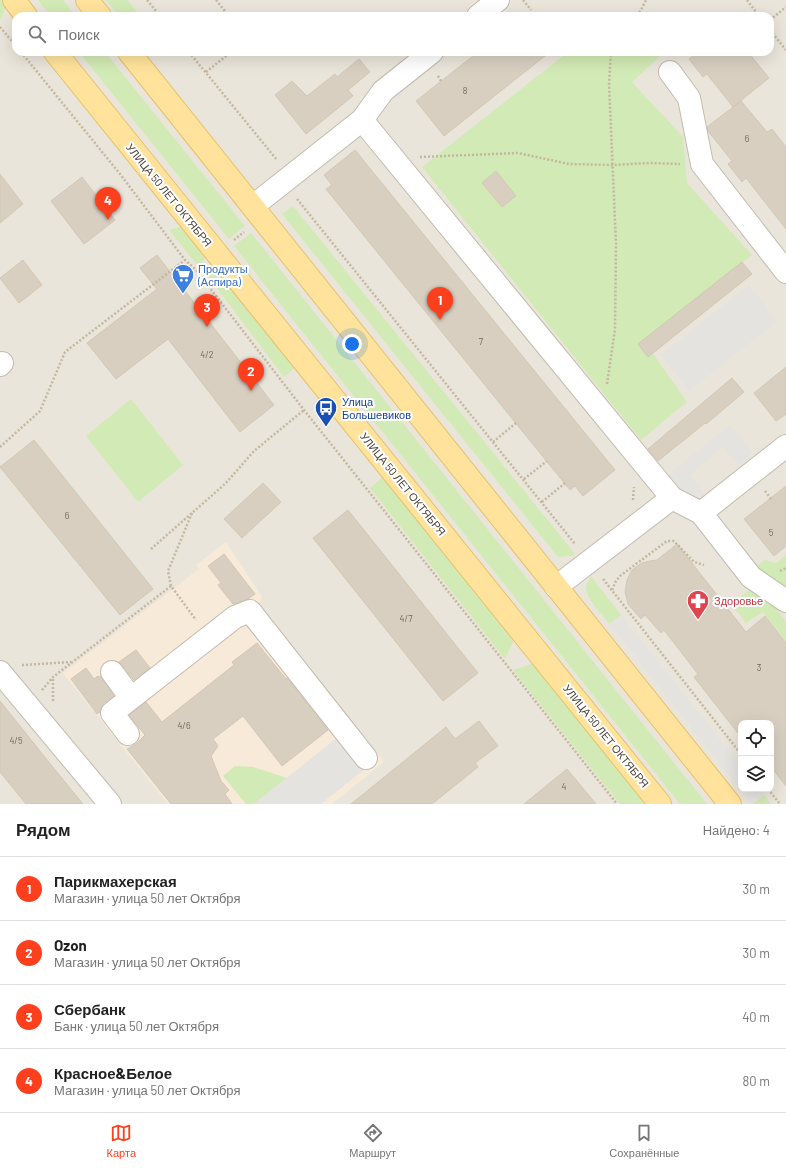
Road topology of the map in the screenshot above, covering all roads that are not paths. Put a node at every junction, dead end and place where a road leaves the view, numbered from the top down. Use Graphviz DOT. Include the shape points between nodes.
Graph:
graph roads {
  1 [pos="14,0"];
  2 [pos="87,0"];
  3 [pos="498,0"];
  4 [pos="23,12"];
  5 [pos="97,12"];
  6 [pos="483,12"];
  7 [pos="58,56"];
  8 [pos="132,56"];
  9 [pos="427,56"];
  10 [pos="670,72"];
  11 [pos="362,120"];
  12 [pos="253,206"];
  13 [pos="786,272"];
  14 [pos="786,446"];
  15 [pos="672,498"];
  16 [pos="702,513"];
  17 [pos="556,587"];
  18 [pos="786,601"];
  19 [pos="8,668"];
  20 [pos="112,672"];
  21 [pos="131,698"];
  22 [pos="128,734"];
  23 [pos="366,758"];
  24 [pos="110,804"];
  25 [pos="660,804"];
  26 [pos="730,804"];
  1 -- 4 [label="main road"];
  2 -- 5 [label="main road"];
  3 -- 6 [label="lane"];
  7 -- 25 [label="main road, УЛИЦА 50 ЛЕТ ОКТЯБРЯ"];
  8 -- 12 [label="main road"];
  9 -- 11 [label="lane" via="383,91"];
  10 -- 13 [label="lane" via="689,98 702,164"];
  11 -- 12 [label="lane"];
  11 -- 15 [label="lane"];
  12 -- 17 [label="main road"];
  14 -- 16 [label="lane"];
  15 -- 16 [label="lane"];
  15 -- 17 [label="lane"];
  16 -- 18 [label="lane" via="751,576"];
  17 -- 26 [label="main road"];
  19 -- 24 [label="lane" via="28,705"];
  20 -- 21 [label="lane"];
  21 -- 22 [label="lane" via="112,713"];
  21 -- 23 [label="lane" via="235,617 250,611"];
}
